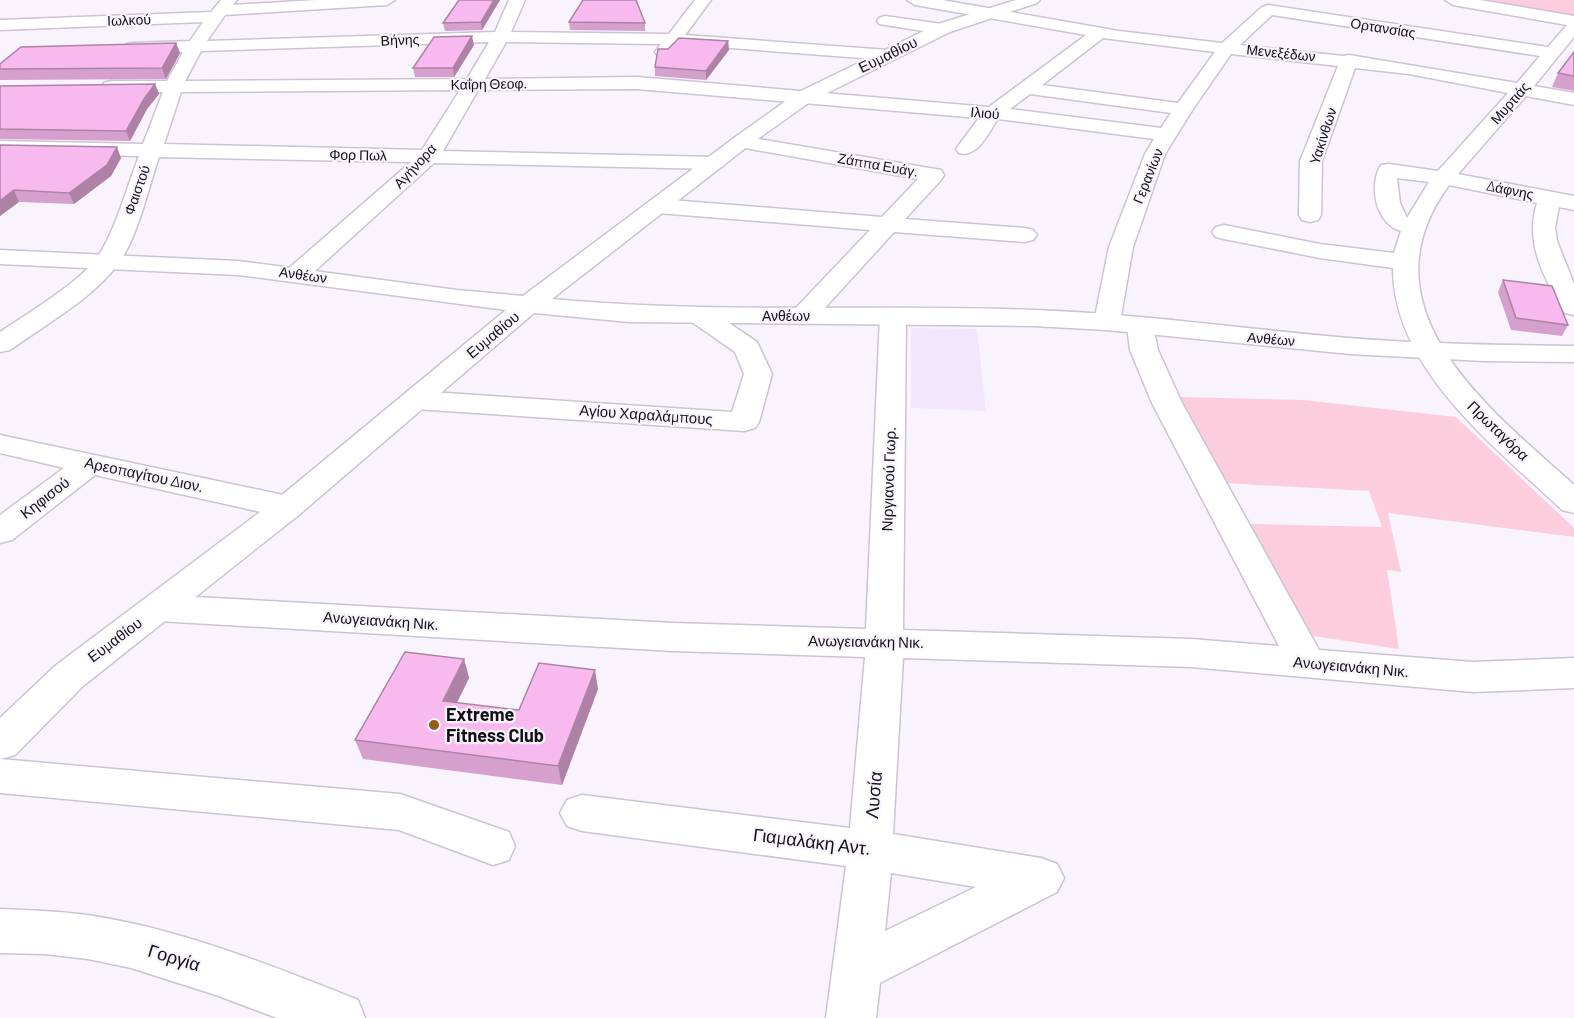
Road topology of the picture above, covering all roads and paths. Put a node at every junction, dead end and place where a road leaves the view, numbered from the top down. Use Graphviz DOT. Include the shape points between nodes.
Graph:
graph roads {
  1 [pos="387,0"];
  2 [pos="518,0"];
  3 [pos="703,0"];
  4 [pos="915,0"];
  5 [pos="1032,0"];
  6 [pos="1453,0"];
  7 [pos="57,4"];
  8 [pos="29,8"];
  9 [pos="222,10"];
  10 [pos="986,14"];
  11 [pos="0,16"];
  12 [pos="885,21"];
  13 [pos="1574,21"];
  14 [pos="42,23"];
  15 [pos="0,25"];
  16 [pos="1574,27"];
  17 [pos="942,29"];
  18 [pos="1099,33"];
  19 [pos="501,38"];
  20 [pos="675,39"];
  21 [pos="26,43"];
  22 [pos="195,46"];
  23 [pos="1227,47"];
  24 [pos="113,48"];
  25 [pos="1552,53"];
  26 [pos="888,55"];
  27 [pos="1349,60"];
  28 [pos="637,82"];
  29 [pos="472,84"];
  30 [pos="174,86"];
  31 [pos="93,87"];
  32 [pos="1026,88"];
  33 [pos="1522,89"];
  34 [pos="804,97"];
  35 [pos="1574,99"];
  36 [pos="1183,109"];
  37 [pos="993,113"];
  38 [pos="1166,135"];
  39 [pos="741,142"];
  40 [pos="0,147"];
  41 [pos="966,149"];
  42 [pos="150,151"];
  43 [pos="429,156"];
  44 [pos="715,163"];
  45 [pos="1445,178"];
  46 [pos="1550,198"];
  47 [pos="1574,203"];
  48 [pos="658,206"];
  49 [pos="1310,215"];
  50 [pos="888,225"];
  51 [pos="1414,228"];
  52 [pos="1224,232"];
  53 [pos="1025,235"];
  54 [pos="0,257"];
  55 [pos="108,261"];
  56 [pos="1405,262"];
  57 [pos="297,274"];
  58 [pos="527,306"];
  59 [pos="1574,307"];
  60 [pos="701,316"];
  61 [pos="803,316"];
  62 [pos="893,316"];
  63 [pos="1107,322"];
  64 [pos="1140,326"];
  65 [pos="0,344"];
  66 [pos="1431,351"];
  67 [pos="1574,354"];
  68 [pos="415,400"];
  69 [pos="0,444"];
  70 [pos="89,464"];
  71 [pos="1574,503"];
  72 [pos="288,507"];
  73 [pos="0,532"];
  74 [pos="158,608"];
  75 [pos="882,642"];
  76 [pos="1307,663"];
  77 [pos="1574,673"];
  78 [pos="0,743"];
  79 [pos="0,776"];
  80 [pos="582,813"];
  81 [pos="493,846"];
  82 [pos="870,849"];
  83 [pos="0,931"];
  84 [pos="857,969"];
  85 [pos="340,1018"];
  86 [pos="851,1018"];
  1 -- 9 [label="street, Ιωλκού"];
  2 -- 19 [label="street, Αγήνορα"];
  3 -- 20 [label="street"];
  4 -- 10 [label="street"];
  5 -- 10 [label="street, Ευμαθίου"];
  6 -- 13 [label="street"];
  7 -- 14 [label="street"];
  8 -- 11 [label="street"];
  9 -- 14 [label="street, Ιωλκού"];
  9 -- 22 [label="street, Φαιστού"];
  10 -- 17 [label="street, Ευμαθίου"];
  10 -- 18 [label="street, Μενεξέδων"];
  12 -- 17 [label="street"];
  14 -- 15 [label="street, Ιωλκού"];
  14 -- 21 [label="street"];
  16 -- 25 [label="street, Μυρτιάς"];
  17 -- 26 [label="street, Ευμαθίου"];
  18 -- 23 [label="street, Μενεξέδων"];
  18 -- 32 [label="street"];
  19 -- 20 [label="street, Βήνης"];
  19 -- 22 [label="street, Βήνης"];
  19 -- 29 [label="street, Αγήνορα"];
  20 -- 26 [label="street, Βήνης"];
  20 -- 28 [label="street"];
  22 -- 24 [label="street, Βήνης"];
  22 -- 30 [label="street, Φαιστού"];
  23 -- 25 [label="street, Ορτανσίας" via="1268,10"];
  23 -- 27 [label="street, Μενεξέδων"];
  23 -- 36 [label="street, Γερανίων"];
  25 -- 33 [label="street, Μυρτιάς"];
  26 -- 34 [label="street, Ευμαθίου"];
  27 -- 33 [label="street, Μενεξέδων"];
  27 -- 49 [label="street, Υακίνθων" via="1311,161"];
  28 -- 29 [label="street, Καΐρη Θεοφ."];
  28 -- 34 [label="street, Καΐρη Θεοφ."];
  29 -- 30 [label="street, Καΐρη Θεοφ."];
  29 -- 43 [label="street, Αγήνορα"];
  30 -- 31 [label="street, Καΐρη Θεοφ."];
  30 -- 42 [label="street, Φαιστού"];
  32 -- 36 [label="street"];
  32 -- 37 [label="street"];
  33 -- 35 [label="street, Μενεξέδων"];
  33 -- 45 [label="street, Μυρτιάς"];
  34 -- 37 [label="street, Ιλιού"];
  34 -- 39 [label="street, Ευμαθίου"];
  36 -- 38 [label="street, Γερανίων"];
  37 -- 38 [label="street, Ιλιού"];
  37 -- 41 [label="street"];
  38 -- 63 [label="street, Γερανίων" via="1141,187 1121,247"];
  39 -- 44 [label="street, Ευμαθίου"];
  39 -- 50 [label="street, Ζάππα Ευάγ." via="933,175"];
  40 -- 42 [label="street, Φορ Πωλ"];
  42 -- 43 [label="street, Φορ Πωλ"];
  42 -- 55 [label="street, Φαιστού" via="122,235"];
  43 -- 44 [label="street, Φορ Πωλ"];
  43 -- 57 [label="street, Αγήνορα"];
  44 -- 48 [label="street, Ευμαθίου"];
  45 -- 46 [label="street, Δάφνης"];
  45 -- 51 [label="street, Μυρτιάς"];
  45 -- 51 [label="street" via="1392,169 1387,172 1388,198 1396,221"];
  46 -- 47 [label="street, Δάφνης"];
  46 -- 59 [label="street" via="1543,237"];
  48 -- 50 [label="street"];
  48 -- 58 [label="street, Ευμαθίου"];
  50 -- 53 [label="street"];
  50 -- 61 [label="street, Ζάππα Ευάγ."];
  51 -- 56 [label="street, Μυρτιάς"];
  52 -- 56 [label="street" via="1320,251"];
  54 -- 55 [label="street, Ανθέων"];
  55 -- 57 [label="street, Ανθέων"];
  55 -- 65 [label="street, Φαιστού" via="73,294"];
  56 -- 66 [label="street, Μυρτιάς" via="1412,302"];
  57 -- 58 [label="street, Ανθέων"];
  58 -- 60 [label="street, Ανθέων"];
  58 -- 68 [label="street, Ευμαθίου"];
  60 -- 61 [label="street, Ανθέων"];
  60 -- 68 [label="street, Αγίου Χαραλάμπους" via="747,348 758,374 744,422"];
  61 -- 62 [label="street, Ανθέων"];
  62 -- 63 [label="street, Ανθέων"];
  62 -- 75 [label="street, Νιργιανού Γιωρ."];
  63 -- 64 [label="street, Ανθέων"];
  64 -- 66 [label="street, Ανθέων"];
  64 -- 76 [label="street" via="1144,350 1167,403"];
  66 -- 67 [label="street, Ανθέων"];
  66 -- 71 [label="street, Πρωταγόρα" via="1444,374 1477,412"];
  68 -- 72 [label="street, Ευμαθίου"];
  69 -- 70 [label="street, Αρεοπαγίτου Διον."];
  70 -- 72 [label="street, Αρεοπαγίτου Διον."];
  70 -- 73 [label="street, Κηφισού"];
  72 -- 74 [label="street, Ευμαθίου"];
  74 -- 75 [label="street, Ανωγειανάκη Νικ." via="674,637"];
  74 -- 78 [label="street, Ευμαθίου" via="69,676"];
  75 -- 76 [label="street, Ανωγειανάκη Νικ." via="1191,652"];
  75 -- 82 [label="street, Λυσία" via="883,692"];
  76 -- 77 [label="street, Ανωγειανάκη Νικ." via="1473,677"];
  79 -- 81 [label="street" via="400,812"];
  80 -- 82 [label="street, Γιαμαλάκη Αντ."];
  82 -- 84 [label="street, Λυσία"];
  82 -- 84 [label="street, Γιαμαλάκη Αντ." via="1041,878"];
  83 -- 85 [label="street, Γοργία" via="88,936 155,951"];
  84 -- 86 [label="street, Λυσία"];
}
